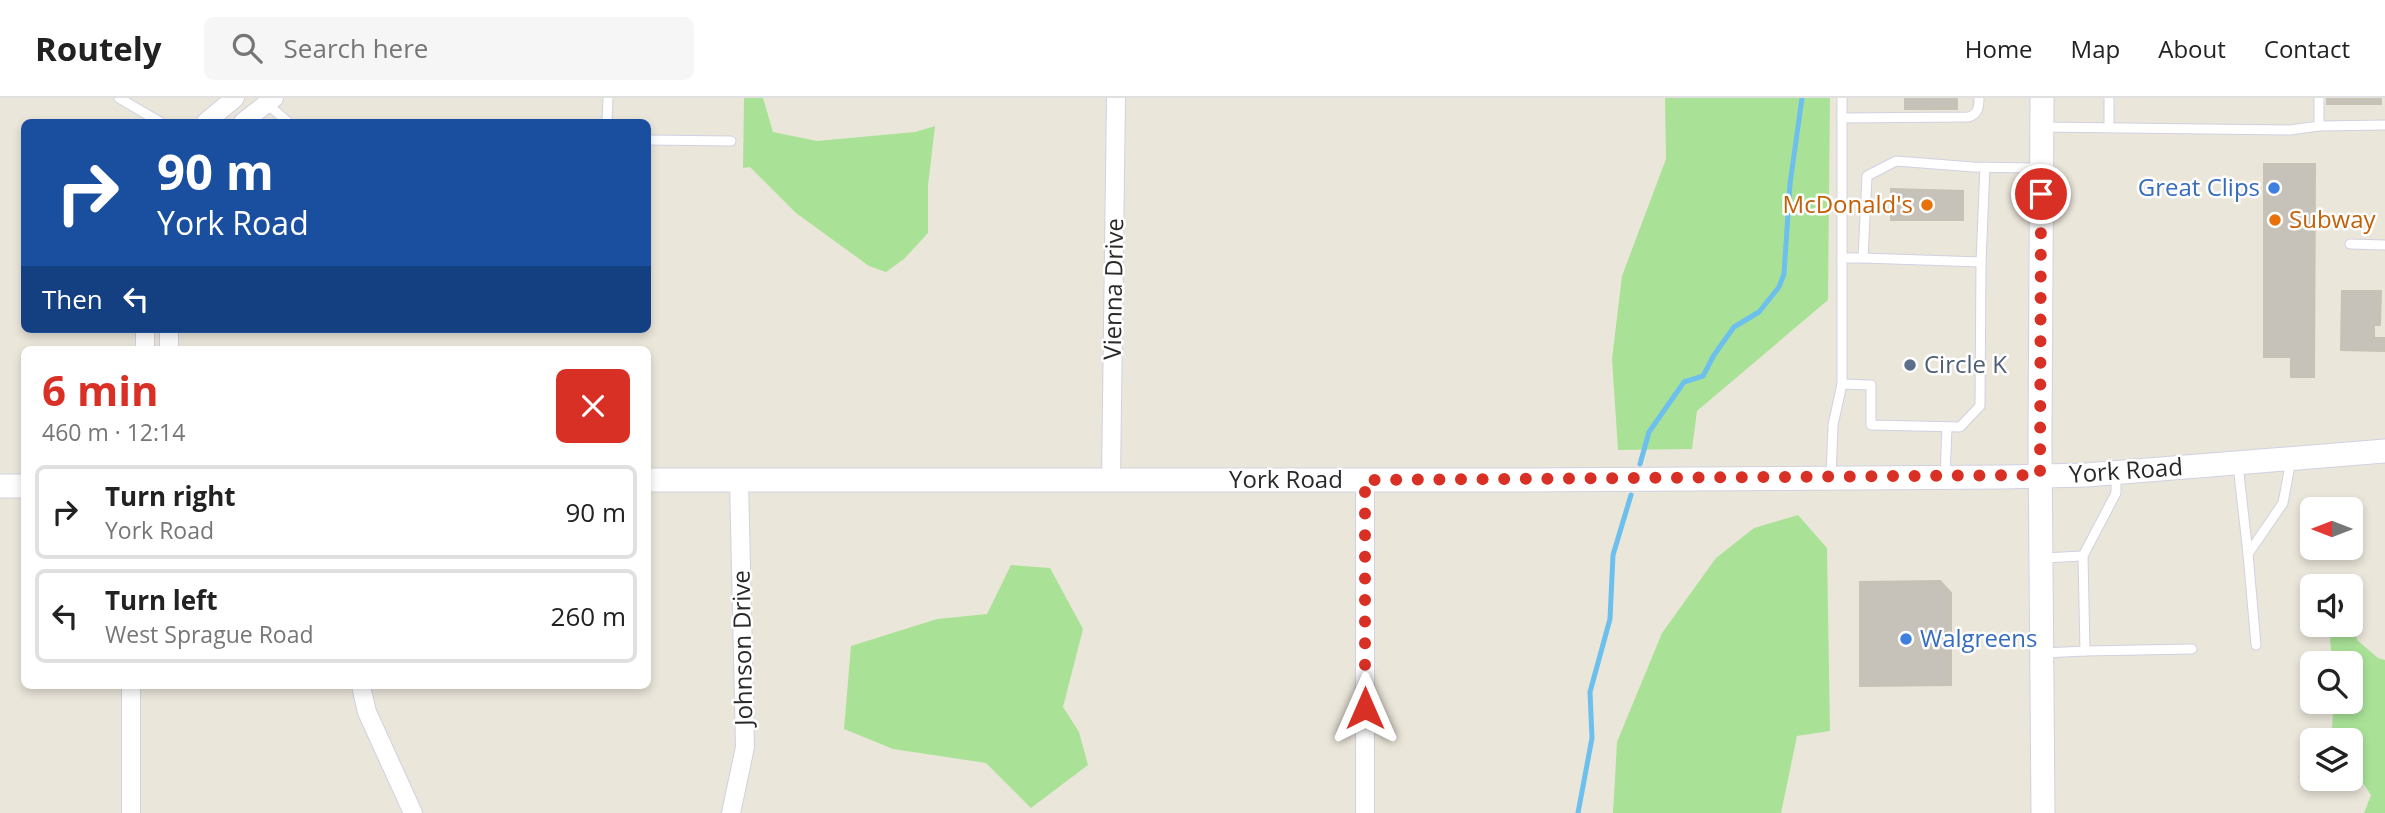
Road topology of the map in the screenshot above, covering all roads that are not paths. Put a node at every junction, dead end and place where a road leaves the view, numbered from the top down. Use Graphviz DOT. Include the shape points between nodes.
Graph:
graph roads {
  1 [pos="119,98"];
  2 [pos="235,98"];
  3 [pos="608,98"];
  4 [pos="1116,98"];
  5 [pos="1842,98"];
  6 [pos="1979,98"];
  7 [pos="2042,98"];
  8 [pos="2109,98"];
  9 [pos="2319,98"];
  10 [pos="270,101"];
  11 [pos="1842,118"];
  12 [pos="155,119"];
  13 [pos="210,119"];
  14 [pos="247,119"];
  15 [pos="285,119"];
  16 [pos="607,119"];
  17 [pos="2385,125"];
  18 [pos="2319,126"];
  19 [pos="2041,127"];
  20 [pos="2109,127"];
  21 [pos="651,140"];
  22 [pos="731,141"];
  23 [pos="1985,167"];
  24 [pos="2041,168"];
  25 [pos="2350,244"];
  26 [pos="2385,245"];
  27 [pos="1842,258"];
  28 [pos="1863,258"];
  29 [pos="1981,262"];
  30 [pos="1842,384"];
  31 [pos="1947,427"];
  32 [pos="2385,451"];
  33 [pos="2291,458"];
  34 [pos="2238,463"];
  35 [pos="2116,473"];
  36 [pos="2040,475"];
  37 [pos="1945,477"];
  38 [pos="1831,478"];
  39 [pos="651,480"];
  40 [pos="739,480"];
  41 [pos="1111,480"];
  42 [pos="1365,480"];
  43 [pos="0,485"];
  44 [pos="21,486"];
  45 [pos="2248,554"];
  46 [pos="2083,556"];
  47 [pos="2041,558"];
  48 [pos="2256,645"];
  49 [pos="2192,649"];
  50 [pos="2085,651"];
  51 [pos="2042,653"];
  52 [pos="131,689"];
  53 [pos="362,689"];
  54 [pos="131,813"];
  55 [pos="413,813"];
  56 [pos="731,813"];
  57 [pos="1365,813"];
  58 [pos="2043,813"];
  1 -- 12 [label="lane"];
  2 -- 13 [label="street"];
  3 -- 16 [label="lane"];
  4 -- 41 [label="street, Vienna Drive"];
  5 -- 11 [label="lane"];
  6 -- 11 [label="lane" via="1978,110 1968,117"];
  7 -- 19 [label="street"];
  8 -- 20 [label="lane"];
  9 -- 18 [label="lane"];
  10 -- 14 [label="street"];
  10 -- 15 [label="lane"];
  11 -- 27 [label="lane"];
  17 -- 18 [label="lane"];
  18 -- 20 [label="lane" via="2290,130"];
  19 -- 20 [label="lane"];
  19 -- 24 [label="street"];
  21 -- 22 [label="lane"];
  23 -- 24 [label="lane"];
  23 -- 28 [label="lane" via="1896,161 1867,176"];
  23 -- 29 [label="lane"];
  24 -- 36 [label="street"];
  25 -- 26 [label="lane"];
  27 -- 28 [label="lane"];
  27 -- 30 [label="lane"];
  28 -- 29 [label="lane"];
  29 -- 31 [label="lane" via="1980,406 1960,427"];
  30 -- 31 [label="lane" via="1871,385 1871,425"];
  30 -- 38 [label="lane" via="1833,425"];
  31 -- 37 [label="lane"];
  32 -- 33 [label="street, York Road"];
  33 -- 34 [label="street, York Road"];
  33 -- 45 [label="lane" via="2283,503"];
  34 -- 35 [label="street, York Road"];
  34 -- 45 [label="lane"];
  35 -- 36 [label="street, York Road"];
  35 -- 46 [label="lane" via="2116,493"];
  36 -- 37 [label="street, York Road"];
  36 -- 47 [label="street"];
  37 -- 38 [label="street, York Road"];
  38 -- 42 [label="street, York Road"];
  39 -- 40 [label="street, York Road"];
  40 -- 41 [label="street, York Road"];
  40 -- 56 [label="street, Johnson Drive" via="745,747"];
  41 -- 42 [label="street, York Road"];
  42 -- 57 [label="street"];
  43 -- 44 [label="street"];
  45 -- 48 [label="lane"];
  46 -- 47 [label="lane"];
  46 -- 50 [label="lane"];
  47 -- 51 [label="street"];
  49 -- 50 [label="lane"];
  50 -- 51 [label="lane"];
  51 -- 58 [label="street"];
  52 -- 54 [label="street"];
  53 -- 55 [label="street" via="367,712"];
}
